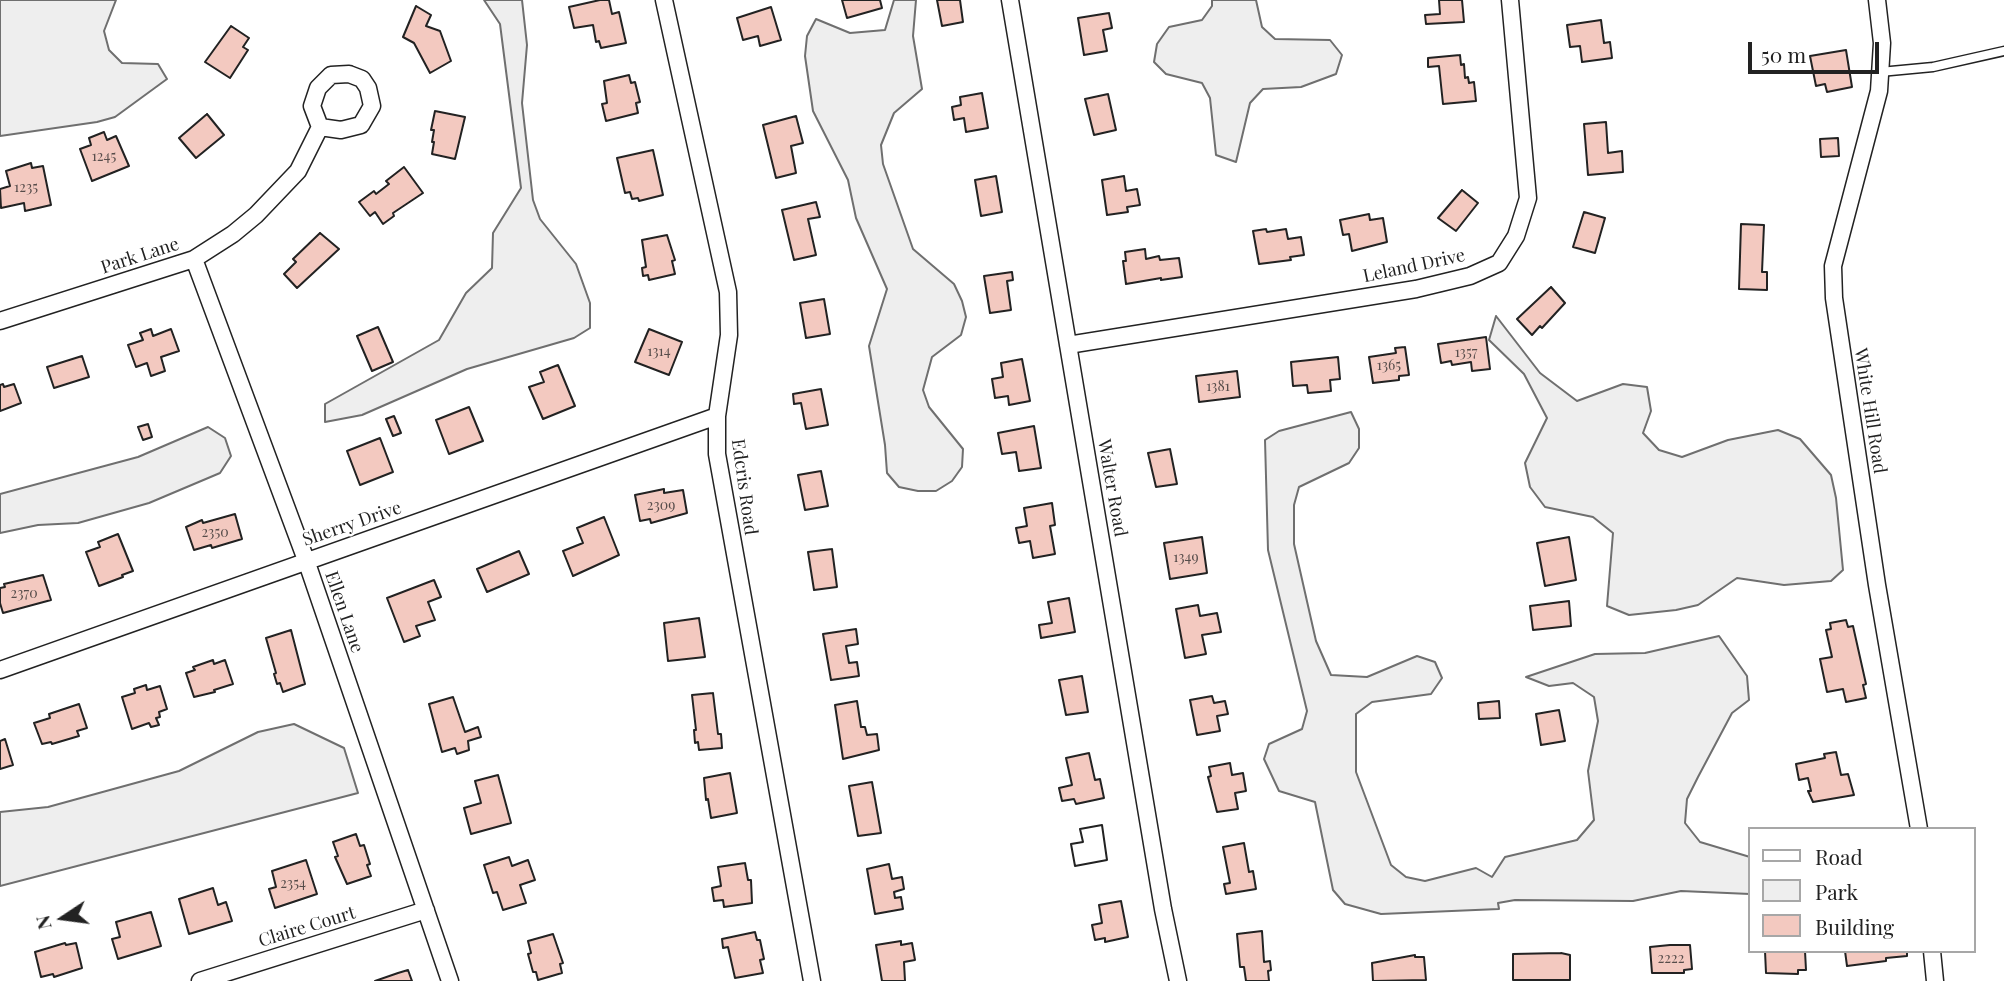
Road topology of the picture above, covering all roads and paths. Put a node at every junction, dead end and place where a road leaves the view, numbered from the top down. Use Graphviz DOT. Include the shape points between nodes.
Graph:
graph roads {
  1 [pos="664,0"];
  2 [pos="1010,0"];
  3 [pos="1510,0"];
  4 [pos="1877,0"];
  5 [pos="2004,51"];
  6 [pos="1880,72"];
  7 [pos="320,127"];
  8 [pos="194,259"];
  9 [pos="0,321"];
  10 [pos="1068,345"];
  11 [pos="717,416"];
  12 [pos="306,560"];
  13 [pos="0,670"];
  14 [pos="1919,827"];
  15 [pos="426,910"];
  16 [pos="1932,953"];
  17 [pos="201,981"];
  18 [pos="450,981"];
  19 [pos="812,981"];
  20 [pos="1178,981"];
  21 [pos="1935,981"];
  1 -- 11 [label="street, Edcris Road" via="729,292 729,335"];
  2 -- 10 [label="street, Walter Road"];
  3 -- 10 [label="street, Leland Drive" via="1528,198 1516,236 1499,262 1469,276 1416,289"];
  4 -- 6 [label="street, White Hill Road"];
  5 -- 6 [label="lane" via="1933,67"];
  6 -- 14 [label="street, White Hill Road" via="1833,267 1834,298"];
  7 -- 8 [label="street, Park Lane" via="298,171 256,215"];
  8 -- 9 [label="street, Park Lane"];
  8 -- 12 [label="street, Ellen Lane"];
  10 -- 20 [label="street, Walter Road"];
  11 -- 12 [label="street, Sherry Drive"];
  11 -- 19 [label="street, Edcris Road" via="717,454"];
  12 -- 13 [label="street, Sherry Drive"];
  12 -- 15 [label="street, Ellen Lane"];
  15 -- 17 [label="street, Claire Court"];
  15 -- 18 [label="street, Ellen Lane"];
  16 -- 21 [label="street"];
}
